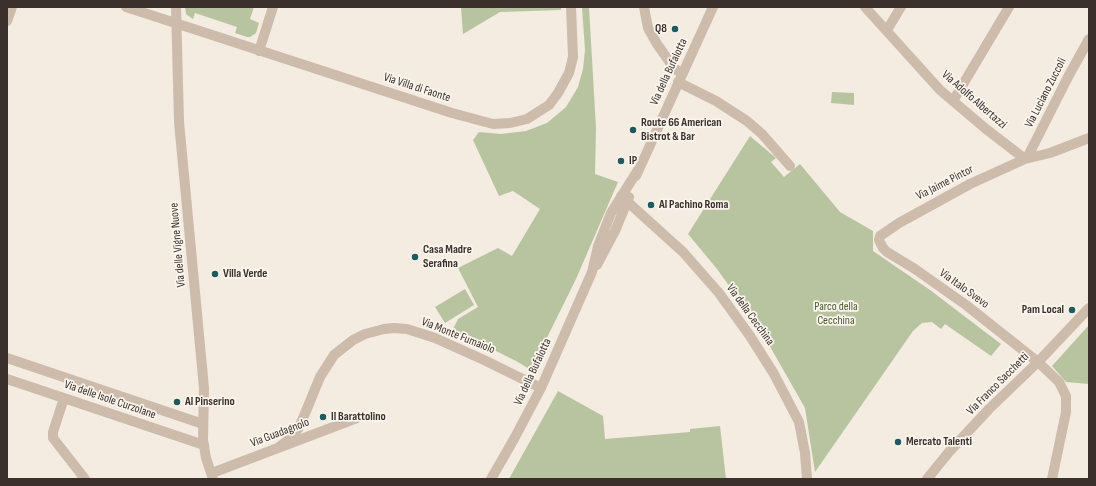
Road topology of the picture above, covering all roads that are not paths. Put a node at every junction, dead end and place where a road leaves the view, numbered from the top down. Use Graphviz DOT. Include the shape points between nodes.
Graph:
graph roads {
  1 [pos="12,7"];
  2 [pos="126,7"];
  3 [pos="176,7"];
  4 [pos="273,7"];
  5 [pos="571,7"];
  6 [pos="644,7"];
  7 [pos="713,7"];
  8 [pos="865,7"];
  9 [pos="901,7"];
  10 [pos="1009,7"];
  11 [pos="7,21"];
  12 [pos="176,24"];
  13 [pos="887,30"];
  14 [pos="1089,39"];
  15 [pos="259,51"];
  16 [pos="680,78"];
  17 [pos="953,101"];
  18 [pos="1089,138"];
  19 [pos="1026,158"];
  20 [pos="790,166"];
  21 [pos="624,199"];
  22 [pos="880,236"];
  23 [pos="1089,308"];
  24 [pos="7,358"];
  25 [pos="1038,362"];
  26 [pos="7,379"];
  27 [pos="541,388"];
  28 [pos="64,398"];
  29 [pos="358,418"];
  30 [pos="203,424"];
  31 [pos="204,445"];
  32 [pos="278,447"];
  33 [pos="212,476"];
  34 [pos="85,479"];
  35 [pos="491,479"];
  36 [pos="807,479"];
  37 [pos="927,479"];
  38 [pos="1052,479"];
  1 -- 11 [label="street"];
  2 -- 12 [label="street, Via Villa di Faonte"];
  3 -- 12 [label="street, Via delle Vigne Nuove"];
  4 -- 15 [label="street"];
  5 -- 15 [label="street, Via Villa di Faonte" via="573,57 563,87 542,110 526,119 510,123 493,124 476,120"];
  6 -- 16 [label="street" via="648,28"];
  7 -- 16 [label="street, Via della Bufalotta"];
  8 -- 13 [label="street, Via Adolfo Albertazzi"];
  9 -- 13 [label="street"];
  10 -- 17 [label="street"];
  12 -- 15 [label="street, Via Villa di Faonte"];
  12 -- 30 [label="street, Via delle Vigne Nuove" via="179,122 204,388"];
  13 -- 17 [label="street, Via Adolfo Albertazzi"];
  14 -- 19 [label="street, Via Luciano Zuccoli"];
  16 -- 20 [label="street" via="746,120 769,141"];
  16 -- 21 [label="street, Via della Bufalotta"];
  17 -- 19 [label="street, Via Adolfo Albertazzi"];
  18 -- 19 [label="street" via="1050,153"];
  19 -- 22 [label="street, Via Jaime Pintor" via="928,206"];
  21 -- 27 [label="street, Via della Bufalotta" via="613,210 605,227 592,272"];
  21 -- 36 [label="street, Via della Cecchina" via="677,246 702,273 759,349 799,422"];
  22 -- 25 [label="street, Via Italo Svevo" via="879,242 886,252 966,305"];
  23 -- 25 [label="street, Via Franco Sacchetti"];
  24 -- 30 [label="street, Via delle Isole Curzolane"];
  25 -- 37 [label="street, Via Franco Sacchetti" via="979,420"];
  25 -- 38 [label="street, Via Italo Svevo" via="1059,382 1066,396 1065,420"];
  26 -- 28 [label="street, Via delle Isole Curzolane"];
  27 -- 32 [label="street, Via Monte Fumaiolo" via="435,338 407,329 384,329 353,340 334,355 320,377 298,429 291,438"];
  27 -- 35 [label="street, Via della Bufalotta"];
  28 -- 31 [label="street, Via delle Isole Curzolane"];
  28 -- 34 [label="street" via="53,438"];
  29 -- 32 [label="street, Via Guadagnolo"];
  30 -- 31 [label="street, Via delle Vigne Nuove"];
  31 -- 33 [label="street, Via delle Vigne Nuove"];
  32 -- 33 [label="street, Via Guadagnolo"];
}
